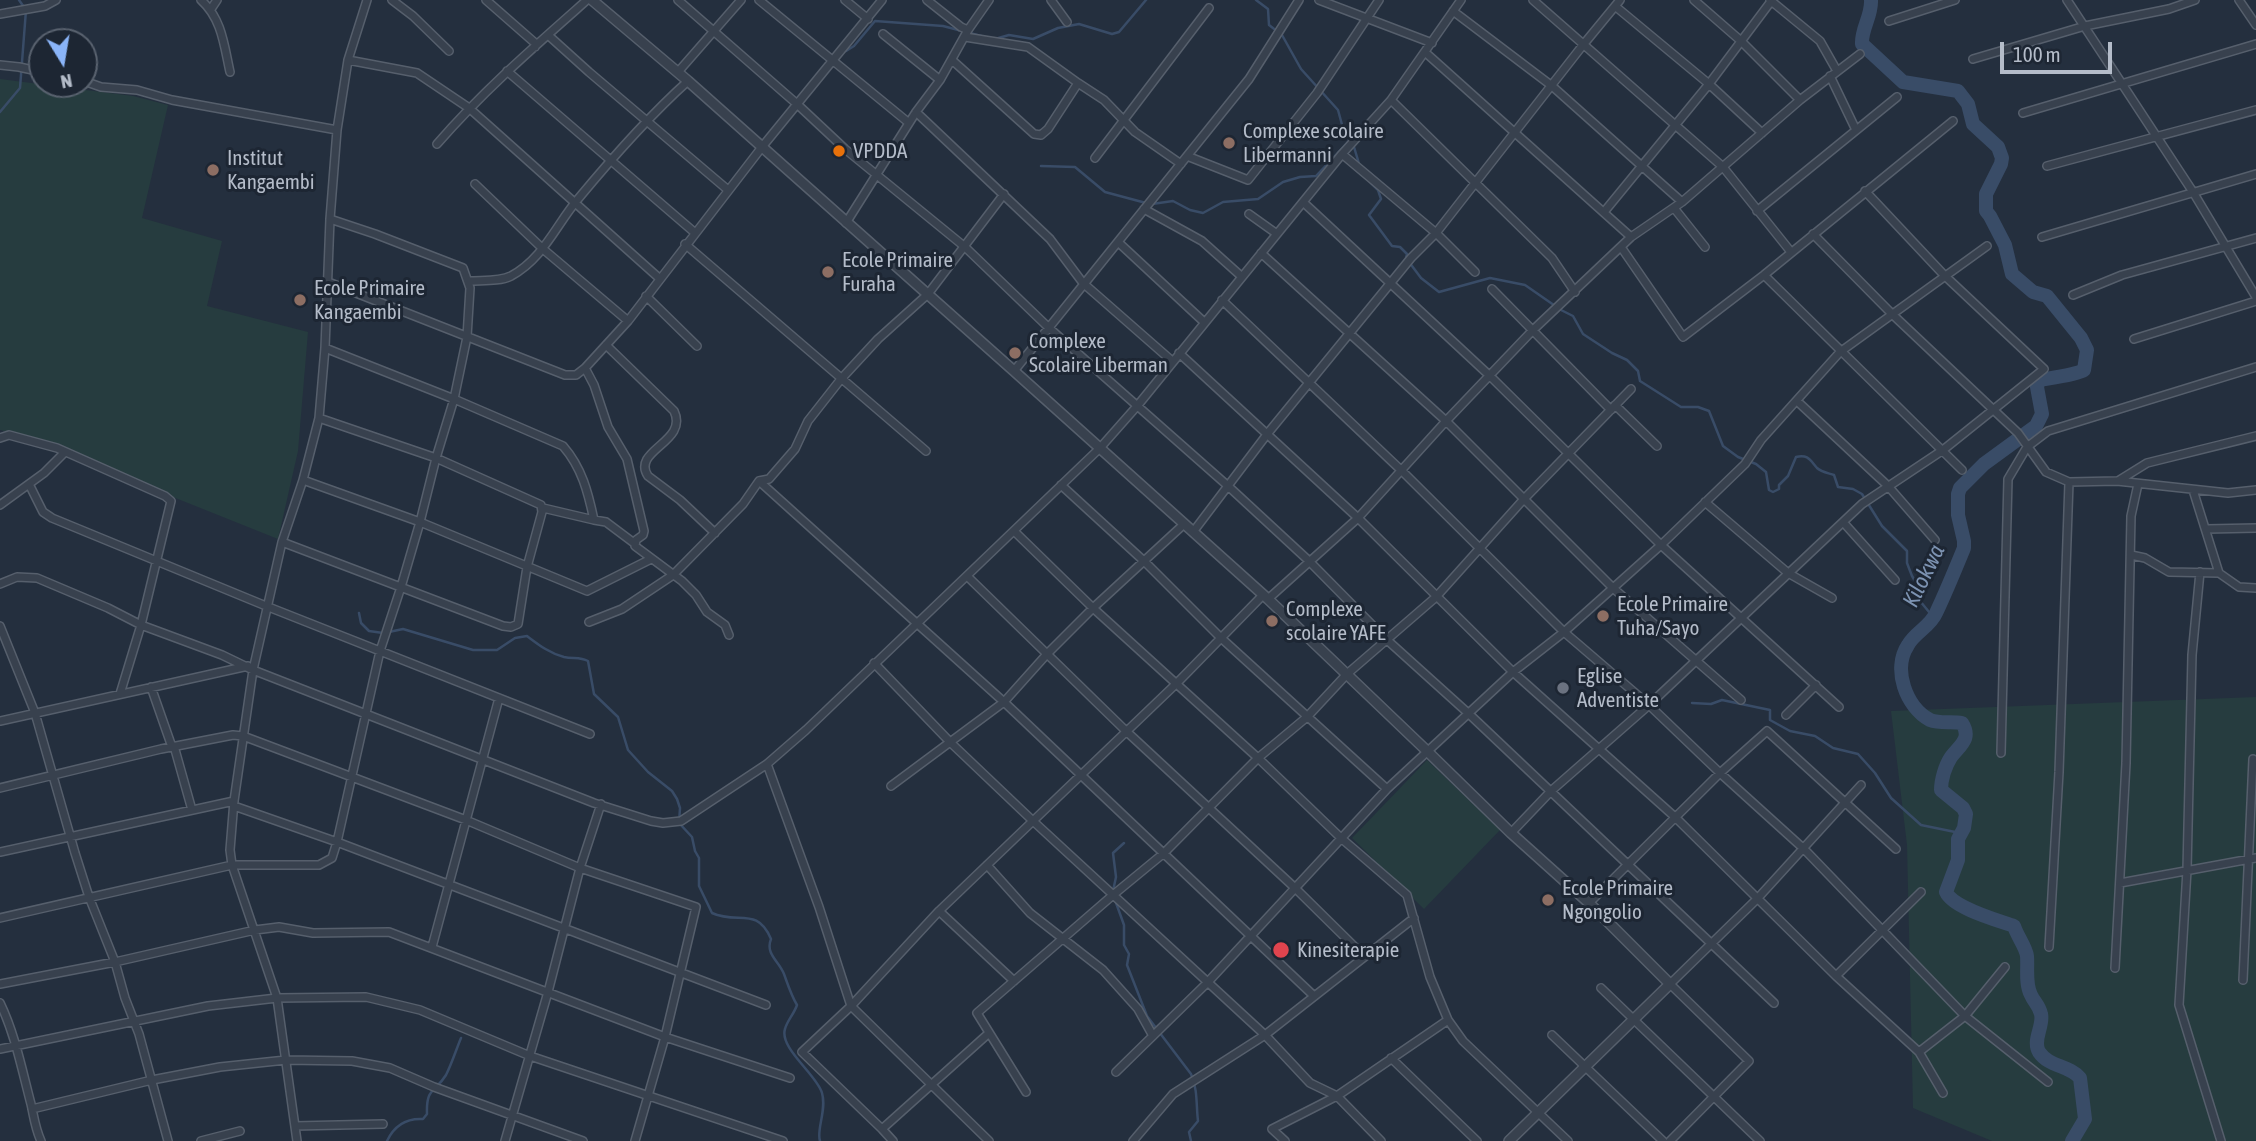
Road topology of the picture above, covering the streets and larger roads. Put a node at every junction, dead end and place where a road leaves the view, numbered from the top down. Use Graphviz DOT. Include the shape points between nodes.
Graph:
graph roads {
  1 [pos="56,0"];
  2 [pos="201,0"];
  3 [pos="217,0"];
  4 [pos="367,0"];
  5 [pos="391,0"];
  6 [pos="486,0"];
  7 [pos="590,0"];
  8 [pos="678,0"];
  9 [pos="741,0"];
  10 [pos="759,0"];
  11 [pos="845,0"];
  12 [pos="882,0"];
  13 [pos="927,0"];
  14 [pos="989,0"];
  15 [pos="1051,0"];
  16 [pos="1299,0"];
  17 [pos="1319,0"];
  18 [pos="1379,0"];
  19 [pos="1461,0"];
  20 [pos="1533,0"];
  21 [pos="1694,0"];
  22 [pos="1771,0"];
  23 [pos="1955,0"];
  24 [pos="2067,0"];
  25 [pos="2196,0"];
  26 [pos="2239,0"];
  27 [pos="1618,3"];
  28 [pos="1209,8"];
  29 [pos="211,9"];
  30 [pos="1453,11"];
  31 [pos="0,14"];
  32 [pos="1367,18"];
  33 [pos="868,19"];
  34 [pos="1889,21"];
  35 [pos="1067,22"];
  36 [pos="2256,25"];
  37 [pos="2085,26"];
  38 [pos="714,30"];
  39 [pos="967,33"];
  40 [pos="883,34"];
  41 [pos="548,35"];
  42 [pos="1741,41"];
  43 [pos="1432,43"];
  44 [pos="2256,44"];
  45 [pos="1583,45"];
  46 [pos="534,48"];
  47 [pos="449,51"];
  48 [pos="1426,53"];
  49 [pos="1860,54"];
  50 [pos="1973,59"];
  51 [pos="348,60"];
  52 [pos="952,60"];
  53 [pos="832,62"];
  54 [pos="0,65"];
  55 [pos="28,69"];
  56 [pos="507,71"];
  57 [pos="1837,71"];
  58 [pos="230,72"];
  59 [pos="678,72"];
  60 [pos="1830,76"];
  61 [pos="940,80"];
  62 [pos="688,81"];
  63 [pos="1078,83"];
  64 [pos="2122,83"];
  65 [pos="1709,84"];
  66 [pos="98,86"];
  67 [pos="1552,86"];
  68 [pos="1897,97"];
  69 [pos="1391,100"];
  70 [pos="1800,100"];
  71 [pos="797,104"];
  72 [pos="469,107"];
  73 [pos="2256,110"];
  74 [pos="916,112"];
  75 [pos="2023,113"];
  76 [pos="1123,119"];
  77 [pos="1953,121"];
  78 [pos="647,122"];
  79 [pos="909,123"];
  80 [pos="1676,125"];
  81 [pos="337,130"];
  82 [pos="1856,130"];
  83 [pos="1515,132"];
  84 [pos="1762,133"];
  85 [pos="2155,137"];
  86 [pos="437,144"];
  87 [pos="762,147"];
  88 [pos="1342,154"];
  89 [pos="1188,156"];
  90 [pos="1096,158"];
  91 [pos="611,161"];
  92 [pos="1181,164"];
  93 [pos="1643,165"];
  94 [pos="2048,166"];
  95 [pos="1723,167"];
  96 [pos="877,173"];
  97 [pos="2256,174"];
  98 [pos="1474,183"];
  99 [pos="475,184"];
  100 [pos="729,190"];
  101 [pos="1865,191"];
  102 [pos="2193,192"];
  103 [pos="1004,194"];
  104 [pos="575,202"];
  105 [pos="1303,202"];
  106 [pos="1682,202"];
  107 [pos="1674,208"];
  108 [pos="1144,209"];
  109 [pos="1757,211"];
  110 [pos="1604,212"];
  111 [pos="1249,214"];
  112 [pos="330,219"];
  113 [pos="846,223"];
  114 [pos="694,232"];
  115 [pos="1436,233"];
  116 [pos="1277,234"];
  117 [pos="1813,234"];
  118 [pos="1631,237"];
  119 [pos="2042,237"];
  120 [pos="2256,238"];
  121 [pos="1118,242"];
  122 [pos="685,244"];
  123 [pos="1987,246"];
  124 [pos="965,247"];
  125 [pos="1621,247"];
  126 [pos="1705,247"];
  127 [pos="2226,247"];
  128 [pos="543,249"];
  129 [pos="1791,252"];
  130 [pos="1261,253"];
  131 [pos="1475,272"];
  132 [pos="1764,275"];
  133 [pos="1944,275"];
  134 [pos="1241,276"];
  135 [pos="659,278"];
  136 [pos="469,281"];
  137 [pos="328,282"];
  138 [pos="1083,283"];
  139 [pos="1391,283"];
  140 [pos="1492,289"];
  141 [pos="1574,292"];
  142 [pos="928,294"];
  143 [pos="2073,295"];
  144 [pos="646,296"];
  145 [pos="2256,299"];
  146 [pos="1222,300"];
  147 [pos="1892,314"];
  148 [pos="628,321"];
  149 [pos="1205,322"];
  150 [pos="1048,327"];
  151 [pos="1533,330"];
  152 [pos="1351,334"];
  153 [pos="467,337"];
  154 [pos="2134,339"];
  155 [pos="606,345"];
  156 [pos="697,346"];
  157 [pos="325,348"];
  158 [pos="1840,352"];
  159 [pos="1179,353"];
  160 [pos="1172,361"];
  161 [pos="2256,367"];
  162 [pos="585,368"];
  163 [pos="1014,370"];
  164 [pos="1490,376"];
  165 [pos="841,379"];
  166 [pos="1309,385"];
  167 [pos="1631,390"];
  168 [pos="454,399"];
  169 [pos="1797,401"];
  170 [pos="1138,405"];
  171 [pos="1613,408"];
  172 [pos="1993,410"];
  173 [pos="319,418"];
  174 [pos="1446,421"];
  175 [pos="1268,433"];
  176 [pos="2256,436"];
  177 [pos="0,438"];
  178 [pos="2025,444"];
  179 [pos="1657,446"];
  180 [pos="1100,448"];
  181 [pos="1943,450"];
  182 [pos="926,451"];
  183 [pos="65,452"];
  184 [pos="1569,453"];
  185 [pos="436,458"];
  186 [pos="1962,470"];
  187 [pos="1402,471"];
  188 [pos="303,480"];
  189 [pos="759,481"];
  190 [pos="2118,481"];
  191 [pos="2069,482"];
  192 [pos="29,484"];
  193 [pos="2138,484"];
  194 [pos="1060,485"];
  195 [pos="1228,485"];
  196 [pos="1888,486"];
  197 [pos="2193,490"];
  198 [pos="2256,490"];
  199 [pos="1523,500"];
  200 [pos="1705,502"];
  201 [pos="0,505"];
  202 [pos="542,508"];
  203 [pos="1358,518"];
  204 [pos="594,520"];
  205 [pos="420,522"];
  206 [pos="1843,522"];
  207 [pos="1183,524"];
  208 [pos="2256,528"];
  209 [pos="2207,529"];
  210 [pos="1014,531"];
  211 [pos="1193,532"];
  212 [pos="715,533"];
  213 [pos="1935,540"];
  214 [pos="282,542"];
  215 [pos="634,543"];
  216 [pos="1661,545"];
  217 [pos="1478,548"];
  218 [pos="2131,555"];
  219 [pos="651,559"];
  220 [pos="157,560"];
  221 [pos="1308,560"];
  222 [pos="1145,562"];
  223 [pos="527,567"];
  224 [pos="2200,572"];
  225 [pos="1788,573"];
  226 [pos="2219,573"];
  227 [pos="674,575"];
  228 [pos="967,576"];
  229 [pos="1895,580"];
  230 [pos="0,584"];
  231 [pos="401,587"];
  232 [pos="1613,588"];
  233 [pos="2256,588"];
  234 [pos="1265,597"];
  235 [pos="1436,597"];
  236 [pos="1832,598"];
  237 [pos="266,606"];
  238 [pos="1093,608"];
  239 [pos="1741,616"];
  240 [pos="589,622"];
  241 [pos="918,622"];
  242 [pos="142,625"];
  243 [pos="0,626"];
  244 [pos="1564,632"];
  245 [pos="729,635"];
  246 [pos="1220,637"];
  247 [pos="1386,639"];
  248 [pos="9,649"];
  249 [pos="380,651"];
  250 [pos="0,652"];
  251 [pos="1047,654"];
  252 [pos="1697,659"];
  253 [pos="874,663"];
  254 [pos="250,668"];
  255 [pos="1513,672"];
  256 [pos="1347,674"];
  257 [pos="1177,683"];
  258 [pos="1816,685"];
  259 [pos="151,687"];
  260 [pos="120,694"];
  261 [pos="499,698"];
  262 [pos="1741,700"];
  263 [pos="1004,702"];
  264 [pos="1649,705"];
  265 [pos="1839,706"];
  266 [pos="36,713"];
  267 [pos="1468,713"];
  268 [pos="367,714"];
  269 [pos="1786,715"];
  270 [pos="1307,716"];
  271 [pos="0,721"];
  272 [pos="1126,731"];
  273 [pos="590,734"];
  274 [pos="243,736"];
  275 [pos="951,743"];
  276 [pos="173,747"];
  277 [pos="1599,747"];
  278 [pos="1427,751"];
  279 [pos="2001,753"];
  280 [pos="482,758"];
  281 [pos="1258,758"];
  282 [pos="2253,759"];
  283 [pos="767,764"];
  284 [pos="1720,773"];
  285 [pos="1080,774"];
  286 [pos="52,775"];
  287 [pos="352,779"];
  288 [pos="1861,785"];
  289 [pos="891,786"];
  290 [pos="0,788"];
  291 [pos="1387,789"];
  292 [pos="1551,791"];
  293 [pos="234,803"];
  294 [pos="600,804"];
  295 [pos="1846,804"];
  296 [pos="1209,808"];
  297 [pos="192,810"];
  298 [pos="1675,817"];
  299 [pos="466,820"];
  300 [pos="1033,821"];
  301 [pos="1511,833"];
  302 [pos="70,836"];
  303 [pos="1341,838"];
  304 [pos="338,842"];
  305 [pos="1804,849"];
  306 [pos="1896,849"];
  307 [pos="0,852"];
  308 [pos="1164,853"];
  309 [pos="2252,859"];
  310 [pos="232,865"];
  311 [pos="987,865"];
  312 [pos="1628,865"];
  313 [pos="580,868"];
  314 [pos="2187,870"];
  315 [pos="2120,883"];
  316 [pos="450,886"];
  317 [pos="1294,887"];
  318 [pos="1921,892"];
  319 [pos="1112,895"];
  320 [pos="89,897"];
  321 [pos="1757,899"];
  322 [pos="1589,903"];
  323 [pos="939,911"];
  324 [pos="0,918"];
  325 [pos="1414,918"];
  326 [pos="565,929"];
  327 [pos="255,930"];
  328 [pos="1882,932"];
  329 [pos="1250,936"];
  330 [pos="1063,939"];
  331 [pos="1711,942"];
  332 [pos="432,947"];
  333 [pos="2049,947"];
  334 [pos="1364,956"];
  335 [pos="115,962"];
  336 [pos="2005,967"];
  337 [pos="2115,968"];
  338 [pos="680,972"];
  339 [pos="1836,976"];
  340 [pos="2243,980"];
  341 [pos="1014,981"];
  342 [pos="1207,983"];
  343 [pos="0,984"];
  344 [pos="1670,984"];
  345 [pos="1601,988"];
  346 [pos="548,992"];
  347 [pos="1314,996"];
  348 [pos="277,998"];
  349 [pos="0,1003"];
  350 [pos="1774,1003"];
  351 [pos="766,1005"];
  352 [pos="851,1006"];
  353 [pos="1965,1016"];
  354 [pos="1448,1020"];
  355 [pos="134,1021"];
  356 [pos="1633,1021"];
  357 [pos="989,1033"];
  358 [pos="1157,1033"];
  359 [pos="1265,1035"];
  360 [pos="1552,1035"];
  361 [pos="666,1037"];
  362 [pos="15,1046"];
  363 [pos="0,1049"];
  364 [pos="1919,1052"];
  365 [pos="530,1056"];
  366 [pos="1391,1058"];
  367 [pos="286,1060"];
  368 [pos="1586,1068"];
  369 [pos="1116,1072"];
  370 [pos="790,1078"];
  371 [pos="152,1080"];
  372 [pos="2048,1082"];
  373 [pos="930,1084"];
  374 [pos="1026,1092"];
  375 [pos="1943,1093"];
  376 [pos="649,1096"];
  377 [pos="1337,1096"];
  378 [pos="1713,1097"];
  379 [pos="32,1109"];
  380 [pos="1538,1113"];
  381 [pos="512,1114"];
  382 [pos="383,1124"];
  383 [pos="295,1126"];
  384 [pos="882,1129"];
  385 [pos="240,1131"];
  386 [pos="761,1138"];
  387 [pos="41,1141"];
  388 [pos="169,1141"];
  389 [pos="201,1141"];
  390 [pos="297,1141"];
  391 [pos="505,1141"];
  392 [pos="583,1141"];
  393 [pos="635,1141"];
  394 [pos="783,1141"];
  395 [pos="892,1141"];
  396 [pos="989,1141"];
  397 [pos="1133,1141"];
  398 [pos="1285,1141"];
  399 [pos="1381,1141"];
  400 [pos="1477,1141"];
  401 [pos="1509,1141"];
  402 [pos="1568,1141"];
  403 [pos="1663,1141"];
  404 [pos="1670,1141"];
  405 [pos="1760,1141"];
  406 [pos="2221,1141"];
  1 -- 31 [label="street"];
  2 -- 29 [label="street"];
  3 -- 29 [label="street"];
  4 -- 51 [label="street"];
  5 -- 47 [label="street"];
  6 -- 46 [label="street" via="535,43"];
  7 -- 41 [label="street"];
  7 -- 59 [label="street"];
  8 -- 38 [label="street"];
  9 -- 38 [label="street"];
  10 -- 53 [label="street"];
  11 -- 33 [label="street"];
  12 -- 33 [label="street"];
  13 -- 39 [label="street"];
  14 -- 39 [label="street"];
  15 -- 35 [label="street"];
  16 -- 89 [label="street" via="1249,79"];
  17 -- 32 [label="street"];
  18 -- 32 [label="street"];
  19 -- 30 [label="street"];
  20 -- 45 [label="street"];
  21 -- 42 [label="street"];
  22 -- 42 [label="street"];
  22 -- 57 [label="street" via="1819,41"];
  23 -- 34 [label="street"];
  24 -- 37 [label="street"];
  25 -- 37 [label="street"];
  26 -- 36 [label="street"];
  27 -- 45 [label="street"];
  27 -- 65 [label="street"];
  28 -- 76 [label="street"];
  29 -- 58 [label="street" via="219,23"];
  30 -- 43 [label="street"];
  30 -- 67 [label="street"];
  32 -- 43 [label="street"];
  32 -- 89 [label="street" via="1319,90 1248,180"];
  33 -- 53 [label="street"];
  37 -- 50 [label="street"];
  37 -- 64 [label="street"];
  38 -- 59 [label="street"];
  38 -- 71 [label="street"];
  39 -- 52 [label="street"];
  39 -- 63 [label="street" via="1028,47"];
  40 -- 61 [label="street"];
  41 -- 46 [label="street"];
  41 -- 78 [label="street"];
  42 -- 65 [label="street"];
  42 -- 70 [label="street"];
  43 -- 48 [label="street"];
  44 -- 64 [label="street"];
  45 -- 67 [label="street"];
  45 -- 80 [label="street"];
  46 -- 56 [label="street"];
  48 -- 69 [label="street"];
  48 -- 83 [label="street"];
  49 -- 57 [label="street"];
  51 -- 72 [label="street" via="417,73"];
  51 -- 81 [label="street"];
  52 -- 61 [label="street"];
  52 -- 63 [label="street" via="1034,134 1048,130"];
  53 -- 71 [label="street"];
  53 -- 79 [label="street"];
  54 -- 55 [label="street"];
  56 -- 72 [label="street"];
  56 -- 91 [label="street"];
  57 -- 60 [label="street"];
  59 -- 62 [label="street"];
  60 -- 70 [label="street"];
  60 -- 82 [label="street"];
  61 -- 74 [label="street"];
  62 -- 78 [label="street"];
  62 -- 87 [label="street"];
  63 -- 76 [label="street"];
  64 -- 75 [label="street"];
  64 -- 85 [label="street"];
  65 -- 80 [label="street"];
  65 -- 84 [label="street"];
  66 -- 81 [label="street"];
  67 -- 83 [label="street"];
  67 -- 93 [label="street"];
  68 -- 82 [label="street"];
  69 -- 88 [label="street"];
  69 -- 98 [label="street"];
  70 -- 84 [label="street"];
  71 -- 87 [label="street"];
  71 -- 96 [label="street"];
  72 -- 86 [label="street"];
  72 -- 104 [label="street"];
  73 -- 85 [label="street"];
  74 -- 79 [label="street"];
  74 -- 103 [label="street"];
  76 -- 90 [label="street"];
  76 -- 92 [label="street"];
  77 -- 101 [label="street"];
  78 -- 91 [label="street"];
  78 -- 100 [label="street"];
  79 -- 96 [label="street"];
  80 -- 93 [label="street"];
  80 -- 95 [label="street"];
  81 -- 112 [label="street"];
  82 -- 109 [label="street"];
  83 -- 98 [label="street"];
  83 -- 110 [label="street"];
  84 -- 95 [label="street"];
  85 -- 94 [label="street"];
  85 -- 102 [label="street"];
  87 -- 100 [label="street"];
  87 -- 113 [label="street"];
  88 -- 105 [label="street"];
  88 -- 115 [label="street"];
  89 -- 92 [label="street"];
  91 -- 104 [label="street"];
  91 -- 114 [label="street"];
  92 -- 108 [label="street"];
  93 -- 106 [label="street"];
  93 -- 110 [label="street"];
  95 -- 106 [label="street"];
  95 -- 109 [label="street"];
  96 -- 113 [label="street"];
  96 -- 124 [label="street"];
  97 -- 102 [label="street"];
  98 -- 115 [label="street"];
  98 -- 141 [label="street" via="1552,258"];
  99 -- 128 [label="street"];
  100 -- 114 [label="street"];
  101 -- 117 [label="street"];
  101 -- 133 [label="street"];
  102 -- 119 [label="street"];
  102 -- 127 [label="street"];
  103 -- 124 [label="street"];
  103 -- 138 [label="street" via="1050,240"];
  104 -- 128 [label="street"];
  104 -- 135 [label="street"];
  105 -- 116 [label="street"];
  105 -- 139 [label="street"];
  106 -- 107 [label="street"];
  107 -- 118 [label="street"];
  107 -- 126 [label="street"];
  108 -- 121 [label="street"];
  108 -- 134 [label="street" via="1202,240"];
  109 -- 129 [label="street"];
  110 -- 118 [label="street"];
  111 -- 116 [label="street"];
  112 -- 136 [label="street" via="463,268"];
  112 -- 137 [label="street"];
  113 -- 142 [label="street"];
  114 -- 122 [label="street"];
  115 -- 131 [label="street"];
  115 -- 139 [label="street"];
  116 -- 130 [label="street"];
  117 -- 129 [label="street"];
  117 -- 147 [label="street"];
  118 -- 125 [label="street"];
  120 -- 127 [label="street"];
  121 -- 138 [label="street"];
  121 -- 149 [label="street"];
  122 -- 135 [label="street"];
  122 -- 165 [label="street"];
  123 -- 133 [label="street"];
  124 -- 142 [label="street"];
  124 -- 150 [label="street"];
  125 -- 132 [label="street" via="1682,337"];
  125 -- 141 [label="street"];
  127 -- 143 [label="street" via="2122,275"];
  127 -- 145 [label="street"];
  128 -- 136 [label="street" via="513,275"];
  128 -- 148 [label="street"];
  129 -- 132 [label="street"];
  130 -- 134 [label="street"];
  130 -- 152 [label="street"];
  132 -- 158 [label="street"];
  133 -- 147 [label="street"];
  133 -- 172 [label="street" via="2044,369"];
  134 -- 146 [label="street"];
  135 -- 144 [label="street"];
  136 -- 153 [label="street"];
  137 -- 153 [label="street"];
  137 -- 157 [label="street"];
  138 -- 150 [label="street"];
  138 -- 160 [label="street"];
  139 -- 152 [label="street"];
  139 -- 164 [label="street"];
  140 -- 151 [label="street"];
  141 -- 151 [label="street"];
  142 -- 163 [label="street"];
  142 -- 165 [label="street"];
  144 -- 148 [label="street"];
  144 -- 156 [label="street"];
  145 -- 154 [label="street"];
  146 -- 149 [label="street"];
  146 -- 166 [label="street"];
  147 -- 158 [label="street"];
  147 -- 172 [label="street"];
  148 -- 155 [label="street"];
  149 -- 159 [label="street"];
  150 -- 163 [label="street"];
  150 -- 170 [label="street"];
  151 -- 164 [label="street"];
  151 -- 171 [label="street"];
  152 -- 166 [label="street"];
  152 -- 174 [label="street"];
  153 -- 162 [label="street" via="565,375 576,375"];
  153 -- 168 [label="street"];
  155 -- 162 [label="street"];
  155 -- 212 [label="street" via="678,419 672,434 646,461 645,471"];
  157 -- 168 [label="street"];
  157 -- 173 [label="street"];
  158 -- 169 [label="street"];
  158 -- 181 [label="street"];
  159 -- 160 [label="street"];
  159 -- 175 [label="street"];
  160 -- 170 [label="street"];
  161 -- 178 [label="street" via="2048,431"];
  162 -- 215 [label="street" via="630,467 644,531"];
  163 -- 180 [label="street"];
  164 -- 174 [label="street"];
  164 -- 184 [label="street"];
  165 -- 182 [label="street"];
  165 -- 189 [label="street" via="808,421 795,449 769,479"];
  166 -- 175 [label="street"];
  166 -- 187 [label="street"];
  167 -- 171 [label="street"];
  168 -- 185 [label="street"];
  168 -- 204 [label="street" via="563,446 586,484"];
  169 -- 196 [label="street"];
  169 -- 200 [label="street" via="1760,440 1748,461"];
  170 -- 180 [label="street"];
  170 -- 195 [label="street"];
  171 -- 179 [label="street"];
  171 -- 184 [label="street"];
  172 -- 178 [label="street"];
  172 -- 181 [label="street"];
  173 -- 185 [label="street"];
  173 -- 188 [label="street"];
  174 -- 187 [label="street"];
  174 -- 199 [label="street"];
  175 -- 195 [label="street"];
  175 -- 203 [label="street"];
  176 -- 190 [label="street" via="2147,463"];
  177 -- 183 [label="street" via="9,435"];
  178 -- 191 [label="street" via="2046,472"];
  178 -- 279 [label="street" via="2008,479"];
  180 -- 194 [label="street"];
  180 -- 207 [label="street"];
  181 -- 186 [label="street"];
  181 -- 196 [label="street"];
  183 -- 192 [label="street"];
  183 -- 220 [label="street" via="169,498"];
  184 -- 199 [label="street"];
  184 -- 216 [label="street"];
  185 -- 202 [label="street"];
  185 -- 205 [label="street"];
  187 -- 203 [label="street"];
  187 -- 217 [label="street"];
  188 -- 205 [label="street"];
  188 -- 214 [label="street"];
  189 -- 212 [label="street"];
  189 -- 241 [label="street"];
  190 -- 191 [label="street"];
  190 -- 193 [label="street"];
  191 -- 333 [label="street"];
  192 -- 201 [label="street"];
  192 -- 220 [label="street" via="43,512 52,518"];
  193 -- 197 [label="street"];
  193 -- 218 [label="street" via="2131,516"];
  194 -- 210 [label="street"];
  194 -- 222 [label="street"];
  195 -- 211 [label="street"];
  195 -- 221 [label="street"];
  196 -- 206 [label="street"];
  196 -- 213 [label="street"];
  197 -- 198 [label="street"];
  197 -- 209 [label="street"];
  199 -- 217 [label="street"];
  199 -- 232 [label="street"];
  200 -- 216 [label="street"];
  200 -- 225 [label="street"];
  202 -- 204 [label="street"];
  202 -- 223 [label="street"];
  203 -- 221 [label="street"];
  203 -- 235 [label="street"];
  204 -- 215 [label="street"];
  205 -- 223 [label="street"];
  205 -- 231 [label="street"];
  206 -- 225 [label="street"];
  206 -- 229 [label="street"];
  207 -- 211 [label="street"];
  207 -- 222 [label="street"];
  208 -- 209 [label="street"];
  209 -- 226 [label="street"];
  210 -- 228 [label="street"];
  210 -- 238 [label="street"];
  211 -- 234 [label="street"];
  212 -- 227 [label="street"];
  214 -- 231 [label="street"];
  214 -- 237 [label="street"];
  215 -- 219 [label="street"];
  216 -- 232 [label="street"];
  216 -- 239 [label="street"];
  217 -- 235 [label="street"];
  217 -- 244 [label="street"];
  218 -- 224 [label="street" via="2169,572"];
  218 -- 315 [label="street"];
  219 -- 223 [label="street" via="587,591"];
  219 -- 227 [label="street"];
  220 -- 237 [label="street"];
  220 -- 242 [label="street"];
  221 -- 234 [label="street"];
  221 -- 247 [label="street"];
  222 -- 238 [label="street"];
  222 -- 246 [label="street"];
  223 -- 231 [label="street" via="518,624 510,627"];
  224 -- 226 [label="street"];
  224 -- 314 [label="street" via="2192,655"];
  225 -- 236 [label="street"];
  225 -- 239 [label="street"];
  226 -- 233 [label="street" via="2239,587"];
  227 -- 240 [label="street" via="622,609"];
  227 -- 245 [label="street" via="725,625"];
  228 -- 241 [label="street"];
  228 -- 251 [label="street"];
  230 -- 242 [label="street" via="17,577 37,578"];
  231 -- 249 [label="street"];
  232 -- 244 [label="street"];
  232 -- 252 [label="street"];
  234 -- 246 [label="street"];
  234 -- 256 [label="street"];
  235 -- 247 [label="street"];
  235 -- 255 [label="street"];
  237 -- 249 [label="street"];
  237 -- 254 [label="street"];
  238 -- 251 [label="street"];
  238 -- 257 [label="street"];
  239 -- 252 [label="street"];
  239 -- 258 [label="street"];
  241 -- 253 [label="street"];
  241 -- 263 [label="street"];
  242 -- 254 [label="street"];
  242 -- 260 [label="street"];
  243 -- 248 [label="street"];
  244 -- 255 [label="street"];
  244 -- 264 [label="street"];
  246 -- 257 [label="street"];
  246 -- 270 [label="street"];
  247 -- 256 [label="street"];
  247 -- 267 [label="street"];
  248 -- 250 [label="street"];
  248 -- 266 [label="street"];
  249 -- 261 [label="street"];
  249 -- 268 [label="street"];
  251 -- 263 [label="street"];
  251 -- 272 [label="street"];
  252 -- 262 [label="street"];
  252 -- 264 [label="street"];
  253 -- 275 [label="street"];
  253 -- 283 [label="street"];
  254 -- 259 [label="street"];
  254 -- 268 [label="street"];
  254 -- 274 [label="street"];
  255 -- 267 [label="street"];
  255 -- 277 [label="street"];
  256 -- 270 [label="street"];
  256 -- 278 [label="street"];
  257 -- 272 [label="street"];
  257 -- 281 [label="street"];
  258 -- 265 [label="street"];
  258 -- 269 [label="street"];
  259 -- 260 [label="street"];
  259 -- 276 [label="street"];
  260 -- 266 [label="street"];
  261 -- 273 [label="street"];
  261 -- 280 [label="street"];
  263 -- 275 [label="street"];
  263 -- 285 [label="street"];
  264 -- 277 [label="street"];
  264 -- 284 [label="street"];
  266 -- 271 [label="street"];
  266 -- 286 [label="street"];
  267 -- 278 [label="street"];
  267 -- 292 [label="street"];
  268 -- 280 [label="street"];
  268 -- 287 [label="street"];
  270 -- 281 [label="street"];
  270 -- 291 [label="street"];
  272 -- 285 [label="street"];
  272 -- 296 [label="street"];
  274 -- 276 [label="street"];
  274 -- 287 [label="street"];
  274 -- 293 [label="street"];
  275 -- 289 [label="street"];
  275 -- 300 [label="street"];
  276 -- 286 [label="street"];
  276 -- 297 [label="street"];
  277 -- 292 [label="street"];
  277 -- 298 [label="street"];
  278 -- 291 [label="street"];
  278 -- 301 [label="street"];
  280 -- 294 [label="street"];
  280 -- 299 [label="street"];
  281 -- 296 [label="street"];
  281 -- 303 [label="street"];
  282 -- 309 [label="street"];
  283 -- 294 [label="street" via="679,821 651,821"];
  283 -- 352 [label="street"];
  284 -- 295 [label="street" via="1767,731"];
  284 -- 298 [label="street"];
  284 -- 305 [label="street"];
  285 -- 300 [label="street"];
  285 -- 308 [label="street"];
  286 -- 290 [label="street"];
  286 -- 302 [label="street"];
  287 -- 299 [label="street"];
  287 -- 304 [label="street"];
  288 -- 295 [label="street"];
  291 -- 303 [label="street"];
  292 -- 301 [label="street"];
  292 -- 312 [label="street"];
  293 -- 297 [label="street"];
  293 -- 304 [label="street"];
  293 -- 310 [label="street"];
  294 -- 313 [label="street"];
  295 -- 305 [label="street"];
  295 -- 306 [label="street"];
  296 -- 308 [label="street"];
  296 -- 317 [label="street"];
  297 -- 302 [label="street"];
  298 -- 312 [label="street"];
  298 -- 321 [label="street"];
  299 -- 313 [label="street"];
  299 -- 316 [label="street"];
  300 -- 311 [label="street"];
  300 -- 319 [label="street"];
  301 -- 322 [label="street"];
  302 -- 307 [label="street"];
  302 -- 320 [label="street"];
  303 -- 317 [label="street"];
  303 -- 325 [label="street" via="1407,895"];
  304 -- 310 [label="street" via="332,858 319,865"];
  304 -- 316 [label="street"];
  305 -- 321 [label="street"];
  305 -- 328 [label="street"];
  308 -- 319 [label="street"];
  308 -- 329 [label="street"];
  309 -- 314 [label="street"];
  309 -- 340 [label="street"];
  310 -- 320 [label="street"];
  310 -- 327 [label="street"];
  311 -- 323 [label="street"];
  311 -- 330 [label="street" via="1030,913"];
  312 -- 322 [label="street"];
  312 -- 331 [label="street"];
  313 -- 326 [label="street"];
  313 -- 338 [label="street" via="696,907"];
  314 -- 315 [label="street"];
  314 -- 406 [label="street" via="2179,1005"];
  315 -- 337 [label="street"];
  316 -- 326 [label="street"];
  316 -- 332 [label="street"];
  317 -- 329 [label="street"];
  317 -- 334 [label="street"];
  318 -- 328 [label="street"];
  319 -- 330 [label="street"];
  319 -- 342 [label="street"];
  320 -- 324 [label="street"];
  320 -- 335 [label="street"];
  321 -- 331 [label="street"];
  321 -- 339 [label="street"];
  322 -- 344 [label="street"];
  323 -- 341 [label="street"];
  323 -- 352 [label="street"];
  325 -- 334 [label="street"];
  325 -- 354 [label="street"];
  326 -- 338 [label="street"];
  326 -- 346 [label="street"];
  327 -- 332 [label="street" via="389,932"];
  327 -- 335 [label="street"];
  327 -- 348 [label="street"];
  328 -- 339 [label="street"];
  328 -- 353 [label="street"];
  329 -- 342 [label="street"];
  329 -- 347 [label="street"];
  330 -- 341 [label="street"];
  330 -- 358 [label="street" via="1103,970"];
  331 -- 344 [label="street"];
  331 -- 350 [label="street"];
  332 -- 346 [label="street"];
  334 -- 347 [label="street"];
  335 -- 343 [label="street"];
  335 -- 355 [label="street"];
  336 -- 353 [label="street"];
  338 -- 351 [label="street"];
  338 -- 361 [label="street"];
  339 -- 364 [label="street"];
  341 -- 357 [label="street" via="977,1013"];
  342 -- 358 [label="street"];
  342 -- 359 [label="street"];
  344 -- 356 [label="street"];
  344 -- 378 [label="street" via="1749,1061"];
  345 -- 356 [label="street"];
  346 -- 361 [label="street"];
  346 -- 365 [label="street"];
  347 -- 359 [label="street"];
  348 -- 355 [label="street"];
  348 -- 365 [label="street" via="366,997 420,1010"];
  348 -- 367 [label="street"];
  349 -- 362 [label="street"];
  352 -- 373 [label="street"];
  352 -- 384 [label="street" via="802,1052"];
  353 -- 364 [label="street"];
  353 -- 372 [label="street"];
  354 -- 366 [label="street"];
  354 -- 380 [label="street" via="1463,1041"];
  355 -- 362 [label="street"];
  355 -- 371 [label="street"];
  356 -- 368 [label="street"];
  356 -- 378 [label="street"];
  357 -- 373 [label="street"];
  357 -- 374 [label="street"];
  358 -- 369 [label="street"];
  359 -- 377 [label="street" via="1310,1083"];
  359 -- 397 [label="street" via="1173,1094"];
  360 -- 368 [label="street"];
  361 -- 370 [label="street"];
  361 -- 376 [label="street"];
  362 -- 363 [label="street"];
  362 -- 379 [label="street"];
  364 -- 375 [label="street"];
  365 -- 376 [label="street"];
  365 -- 381 [label="street"];
  366 -- 377 [label="street"];
  366 -- 400 [label="street"];
  367 -- 371 [label="street"];
  367 -- 381 [label="street" via="352,1061 390,1068"];
  367 -- 383 [label="street"];
  368 -- 380 [label="street"];
  368 -- 403 [label="street"];
  371 -- 379 [label="street"];
  371 -- 388 [label="street"];
  373 -- 384 [label="street"];
  373 -- 396 [label="street"];
  376 -- 386 [label="street"];
  376 -- 393 [label="street"];
  377 -- 398 [label="street" via="1272,1129"];
  377 -- 399 [label="street"];
  378 -- 404 [label="street"];
  378 -- 405 [label="street"];
  379 -- 387 [label="street"];
  380 -- 401 [label="street"];
  380 -- 402 [label="street"];
  381 -- 391 [label="street"];
  381 -- 392 [label="street"];
  382 -- 383 [label="street"];
  383 -- 390 [label="street"];
  384 -- 395 [label="street"];
  385 -- 389 [label="street"];
  386 -- 394 [label="street"];
}
